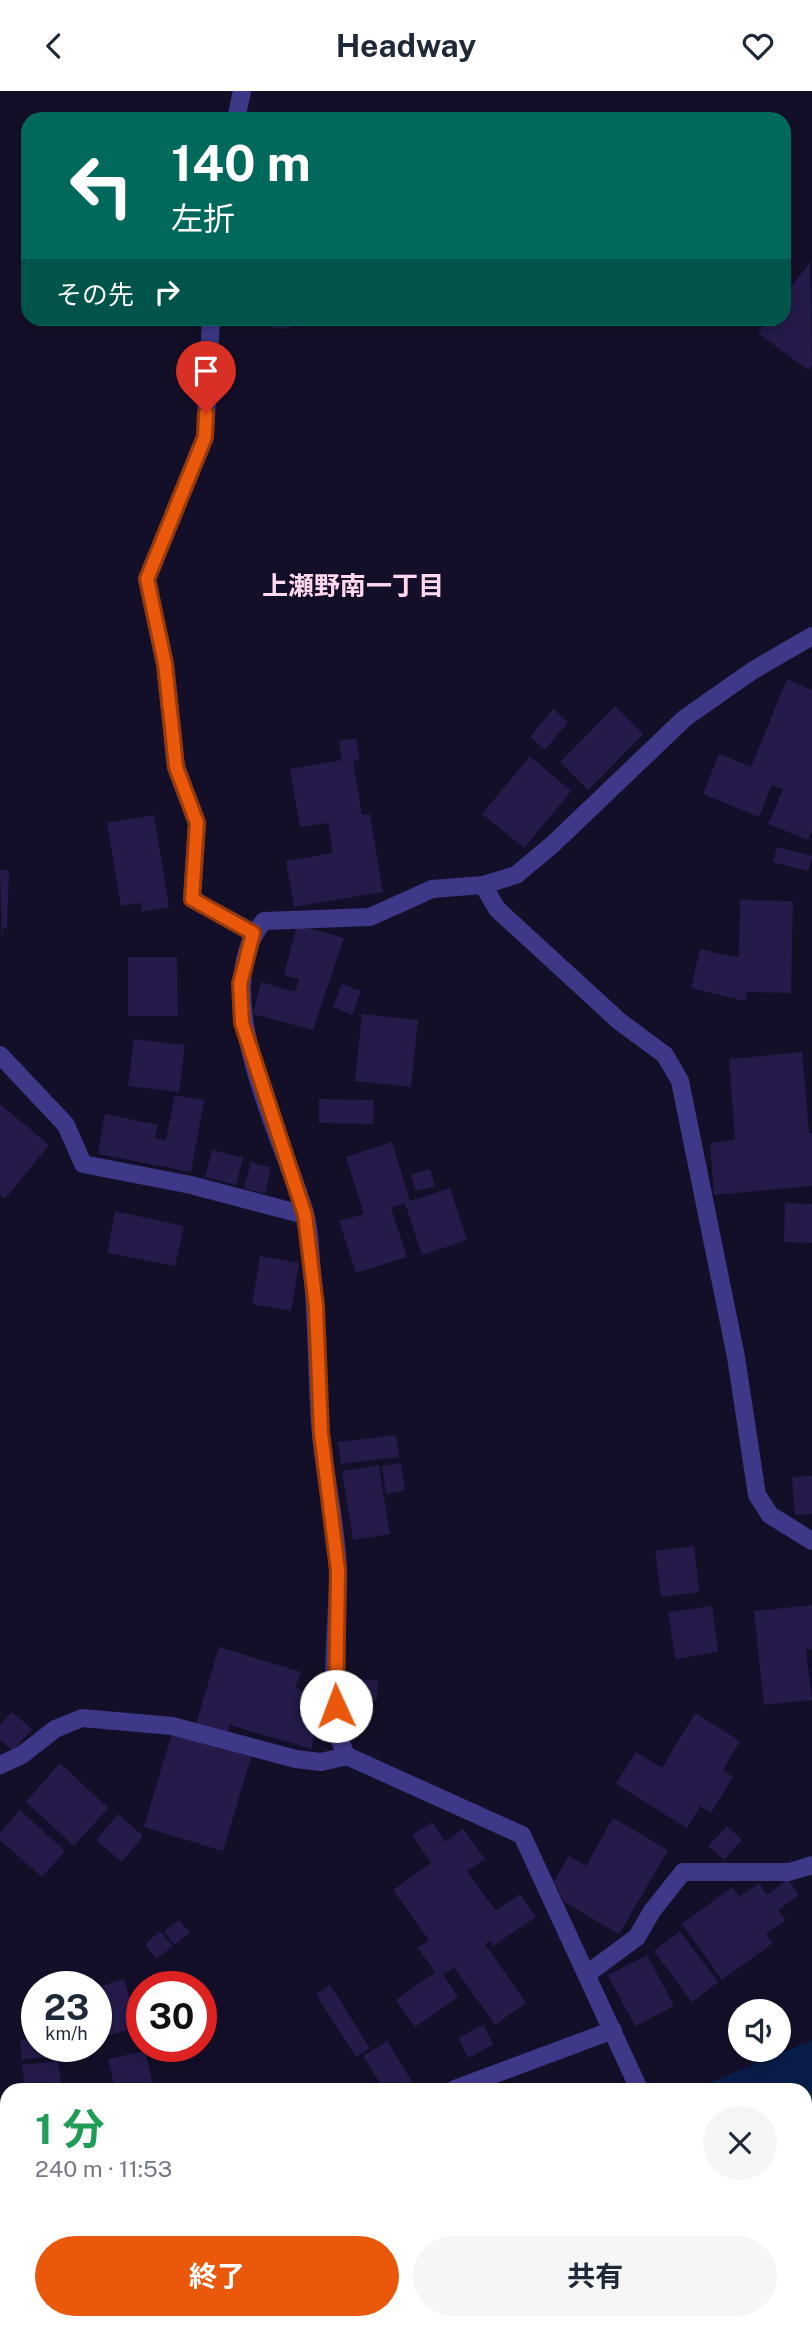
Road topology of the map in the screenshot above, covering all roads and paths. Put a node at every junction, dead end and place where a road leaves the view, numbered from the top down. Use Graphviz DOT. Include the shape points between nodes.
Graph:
graph roads {
  1 [pos="242,91"];
  2 [pos="238,112"];
  3 [pos="211,326"];
  4 [pos="812,636"];
  5 [pos="483,885"];
  6 [pos="253,933"];
  7 [pos="0,1055"];
  8 [pos="305,1215"];
  9 [pos="812,1541"];
  10 [pos="347,1756"];
  11 [pos="0,1765"];
  12 [pos="812,1865"];
  13 [pos="587,1974"];
  14 [pos="616,2036"];
  15 [pos="473,2083"];
  16 [pos="636,2083"];
  1 -- 2 [label="street"];
  3 -- 6 [label="street" via="205,437 147,579 165,664 176,767 197,823 192,899"];
  4 -- 5 [label="street" via="685,718 516,875"];
  5 -- 6 [label="street" via="432,889 370,917 264,921"];
  5 -- 9 [label="street" via="497,909 620,1021 665,1055 680,1081 736,1357 757,1495 770,1515"];
  6 -- 8 [label="street" via="240,984 242,1023"];
  7 -- 8 [label="street" via="66,1125 83,1164 191,1185"];
  8 -- 10 [label="street" via="318,1329 321,1433 338,1570 335,1687 340,1744"];
  10 -- 11 [label="street" via="321,1762 296,1759 172,1726 82,1719 55,1729 22,1755"];
  10 -- 13 [label="street" via="522,1835"];
  12 -- 13 [label="street" via="789,1872 683,1872 637,1937"];
  13 -- 14 [label="street"];
  14 -- 15 [label="street"];
  14 -- 16 [label="street"];
}
